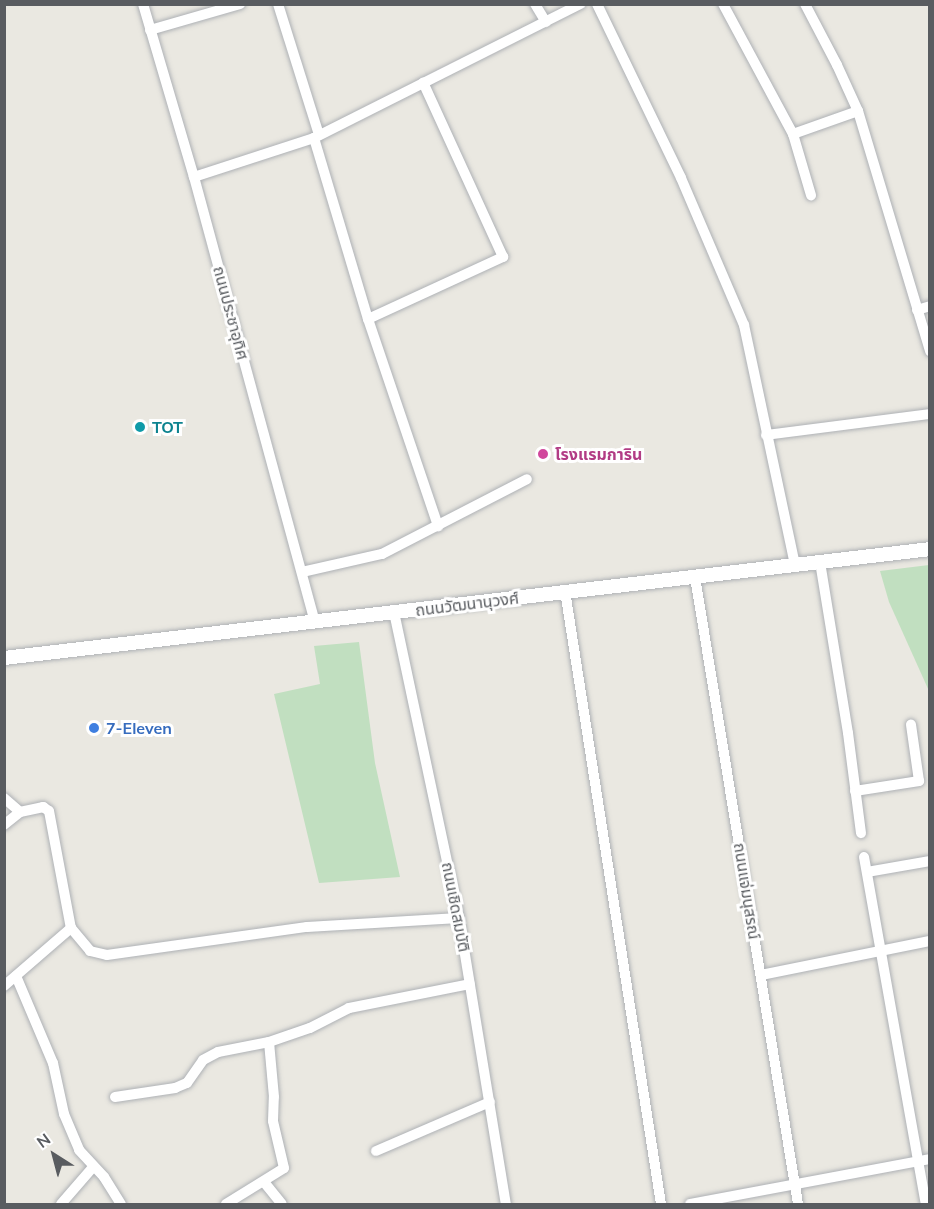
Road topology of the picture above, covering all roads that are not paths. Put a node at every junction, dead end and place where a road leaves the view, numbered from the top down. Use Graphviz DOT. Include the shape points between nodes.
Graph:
graph roads {
  1 [pos="142,4"];
  2 [pos="240,4"];
  3 [pos="278,4"];
  4 [pos="536,4"];
  5 [pos="581,4"];
  6 [pos="597,4"];
  7 [pos="723,4"];
  8 [pos="804,4"];
  9 [pos="546,22"];
  10 [pos="150,30"];
  11 [pos="423,82"];
  12 [pos="858,111"];
  13 [pos="793,134"];
  14 [pos="316,137"];
  15 [pos="194,177"];
  16 [pos="811,195"];
  17 [pos="930,306"];
  18 [pos="917,310"];
  19 [pos="368,319"];
  20 [pos="930,351"];
  21 [pos="930,414"];
  22 [pos="766,435"];
  23 [pos="527,479"];
  24 [pos="438,526"];
  25 [pos="930,549"];
  26 [pos="820,562"];
  27 [pos="795,565"];
  28 [pos="302,573"];
  29 [pos="696,577"];
  30 [pos="565,591"];
  31 [pos="394,612"];
  32 [pos="315,622"];
  33 [pos="4,658"];
  34 [pos="911,725"];
  35 [pos="855,791"];
  36 [pos="4,798"];
  37 [pos="20,812"];
  38 [pos="4,825"];
  39 [pos="861,833"];
  40 [pos="864,857"];
  41 [pos="930,861"];
  42 [pos="867,873"];
  43 [pos="459,918"];
  44 [pos="71,927"];
  45 [pos="930,941"];
  46 [pos="881,950"];
  47 [pos="761,975"];
  48 [pos="16,976"];
  49 [pos="470,984"];
  50 [pos="4,986"];
  51 [pos="269,1042"];
  52 [pos="115,1097"];
  53 [pos="490,1102"];
  54 [pos="376,1151"];
  55 [pos="924,1160"];
  56 [pos="93,1167"];
  57 [pos="264,1182"];
  58 [pos="795,1184"];
  59 [pos="61,1204"];
  60 [pos="121,1204"];
  61 [pos="226,1204"];
  62 [pos="282,1204"];
  63 [pos="506,1204"];
  64 [pos="661,1204"];
  65 [pos="690,1204"];
  66 [pos="798,1204"];
  67 [pos="926,1204"];
  1 -- 10 [label="street, ถนนประชาอุทิศ"];
  2 -- 10 [label="street"];
  3 -- 14 [label="street"];
  4 -- 9 [label="street"];
  5 -- 9 [label="street"];
  6 -- 22 [label="street" via="681,178 744,325"];
  7 -- 13 [label="street"];
  8 -- 12 [label="street"];
  9 -- 11 [label="street"];
  10 -- 15 [label="street, ถนนประชาอุทิศ"];
  11 -- 14 [label="street"];
  11 -- 19 [label="street" via="503,257"];
  12 -- 13 [label="street"];
  12 -- 18 [label="street"];
  13 -- 16 [label="street"];
  14 -- 15 [label="street"];
  14 -- 19 [label="street"];
  15 -- 28 [label="street, ถนนประชาอุทิศ"];
  17 -- 18 [label="street"];
  18 -- 20 [label="street"];
  19 -- 24 [label="street"];
  21 -- 22 [label="street"];
  22 -- 27 [label="street"];
  23 -- 24 [label="street"];
  24 -- 28 [label="street" via="382,554"];
  25 -- 26 [label="street, ถนนวัฒนานุวงศ์"];
  26 -- 27 [label="street, ถนนวัฒนานุวงศ์"];
  26 -- 35 [label="street"];
  27 -- 29 [label="street, ถนนวัฒนานุวงศ์"];
  28 -- 32 [label="street, ถนนประชาอุทิศ"];
  29 -- 30 [label="street, ถนนวัฒนานุวงศ์"];
  29 -- 47 [label="street, ถนนแจ่มนุสรณ์"];
  30 -- 31 [label="street, ถนนวัฒนานุวงศ์"];
  30 -- 64 [label="street"];
  31 -- 32 [label="street, ถนนวัฒนานุวงศ์"];
  31 -- 43 [label="street, ถนนเชิดสมบัติ"];
  32 -- 33 [label="street, ถนนวัฒนานุวงศ์"];
  34 -- 35 [label="street" via="919,781"];
  35 -- 39 [label="street"];
  36 -- 37 [label="street"];
  37 -- 38 [label="street"];
  37 -- 44 [label="street" via="43,807 49,811"];
  40 -- 42 [label="street"];
  41 -- 42 [label="street"];
  42 -- 46 [label="street"];
  43 -- 44 [label="street" via="307,927 107,955 90,951"];
  43 -- 49 [label="street, ถนนเชิดสมบัติ"];
  44 -- 48 [label="street"];
  45 -- 46 [label="street"];
  46 -- 47 [label="street"];
  46 -- 55 [label="street"];
  47 -- 58 [label="street, ถนนแจ่มนุสรณ์"];
  48 -- 50 [label="street"];
  48 -- 56 [label="street" via="53,1063 64,1114 79,1150"];
  49 -- 51 [label="street" via="349,1008 310,1028"];
  49 -- 53 [label="street, ถนนเชิดสมบัติ"];
  51 -- 52 [label="street" via="218,1052 203,1060 187,1083 175,1088"];
  51 -- 57 [label="street" via="273,1121 285,1164 282,1171"];
  53 -- 54 [label="street"];
  53 -- 63 [label="street, ถนนเชิดสมบัติ"];
  55 -- 58 [label="street"];
  55 -- 67 [label="street"];
  56 -- 59 [label="street"];
  56 -- 60 [label="street"];
  57 -- 61 [label="street"];
  57 -- 62 [label="street"];
  58 -- 65 [label="street"];
  58 -- 66 [label="street, ถนนแจ่มนุสรณ์"];
}
